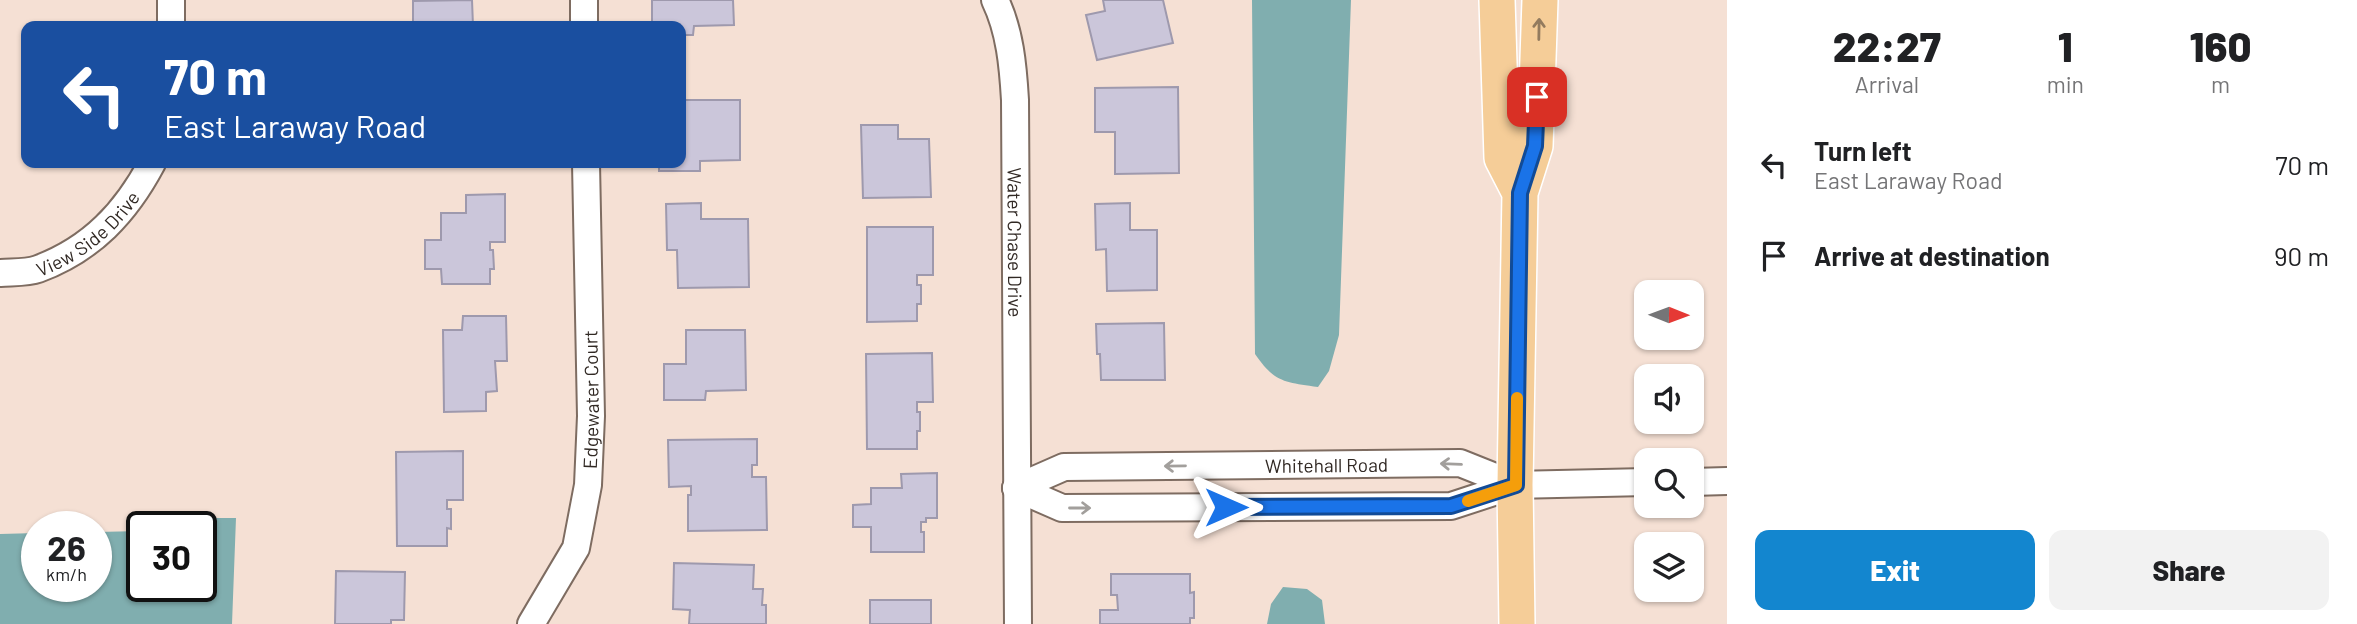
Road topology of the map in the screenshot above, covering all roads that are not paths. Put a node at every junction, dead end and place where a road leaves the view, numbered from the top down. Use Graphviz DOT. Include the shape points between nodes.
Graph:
graph roads {
  1 [pos="171,0"];
  2 [pos="584,0"];
  3 [pos="995,0"];
  4 [pos="1497,0"];
  5 [pos="1540,0"];
  6 [pos="171,21"];
  7 [pos="584,21"];
  8 [pos="149,168"];
  9 [pos="586,168"];
  10 [pos="1520,193"];
  11 [pos="0,273"];
  12 [pos="1727,481"];
  13 [pos="1634,482"];
  14 [pos="1704,482"];
  15 [pos="1516,485"];
  16 [pos="1016,488"];
  17 [pos="531,624"];
  18 [pos="1018,624"];
  19 [pos="1517,624"];
  1 -- 6 [label="street"];
  2 -- 7 [label="street"];
  3 -- 16 [label="street, Water Chase Drive" via="1014,78"];
  4 -- 10 [label="main road" via="1502,158"];
  10 -- 5 [label="main road, one-way" via="1535,146"];
  8 -- 11 [label="street, View Side Drive" via="116,218 78,250 36,270"];
  9 -- 17 [label="street, Edgewater Court" via="588,485 576,548"];
  10 -- 15 [label="main road"];
  12 -- 14 [label="street"];
  13 -- 15 [label="street, Whitehall Road"];
  16 -- 15 [label="street, Whitehall Road, one-way" via="1062,508 1451,506"];
  15 -- 16 [label="street, Whitehall Road, one-way" via="1460,463 1064,467"];
  15 -- 19 [label="main road"];
  16 -- 18 [label="street, Water Chase Drive"];
}
